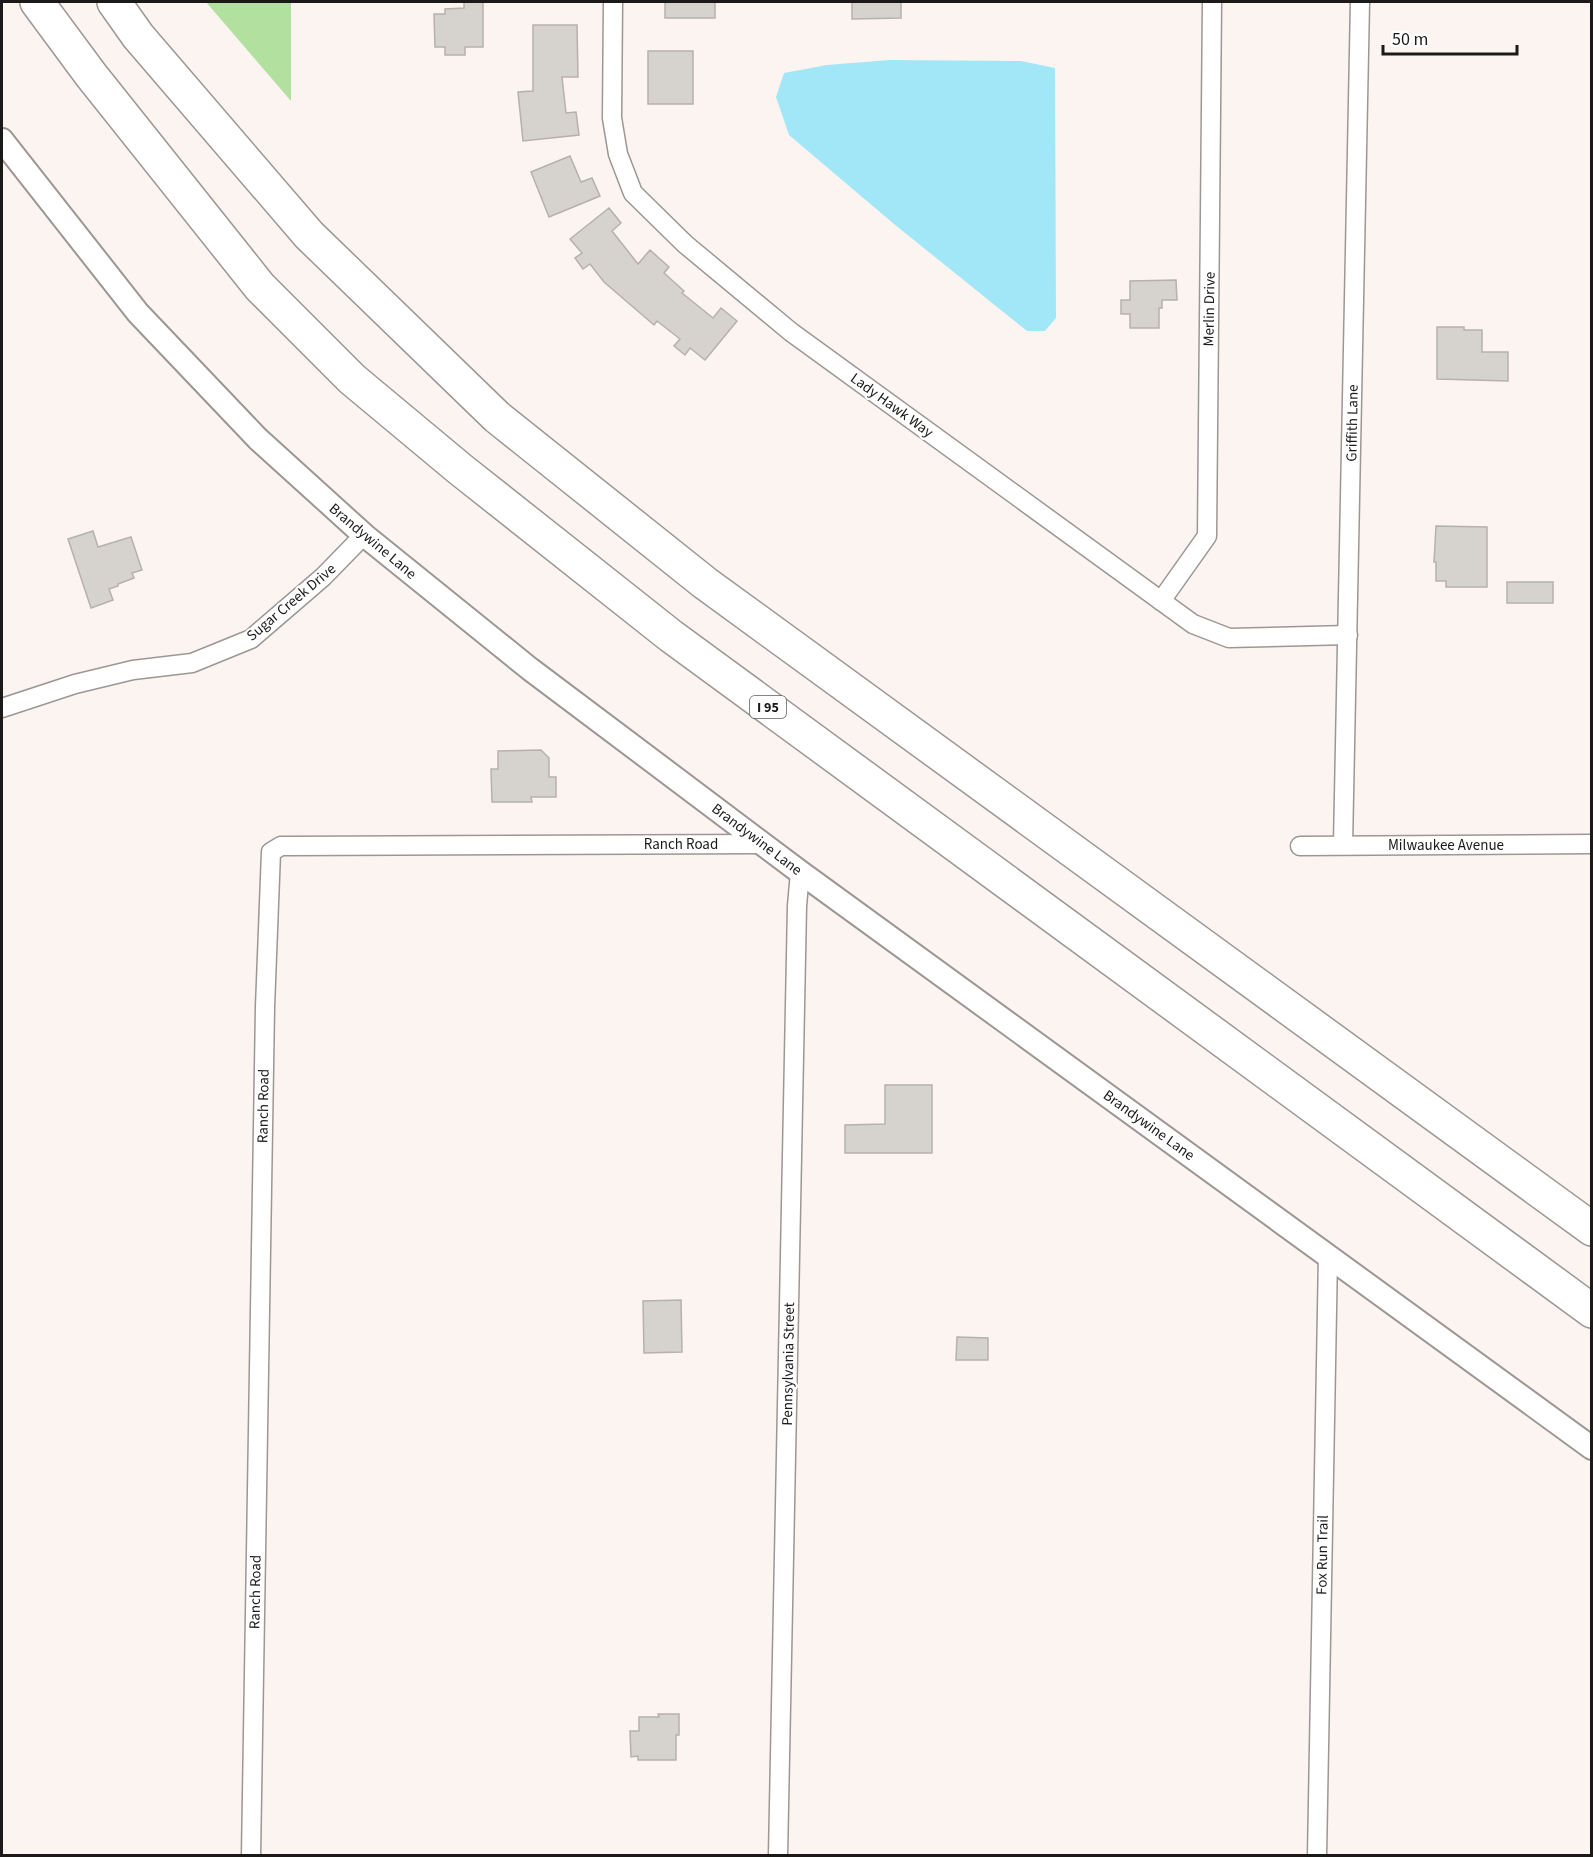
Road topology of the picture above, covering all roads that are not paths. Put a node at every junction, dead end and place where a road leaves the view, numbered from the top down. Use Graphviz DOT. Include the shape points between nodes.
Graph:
graph roads {
  1 [pos="37,2"];
  2 [pos="114,2"];
  3 [pos="613,2"];
  4 [pos="1212,2"];
  5 [pos="1360,2"];
  6 [pos="2,141"];
  7 [pos="364,535"];
  8 [pos="1161,601"];
  9 [pos="1348,635"];
  10 [pos="2,708"];
  11 [pos="765,844"];
  12 [pos="1592,844"];
  13 [pos="1342,845"];
  14 [pos="1300,846"];
  15 [pos="800,872"];
  16 [pos="1592,1229"];
  17 [pos="1328,1255"];
  18 [pos="1592,1311"];
  19 [pos="1592,1448"];
  20 [pos="251,1856"];
  21 [pos="778,1856"];
  22 [pos="1317,1856"];
  1 -- 18 [label="highway, I 95" via="260,287 352,379 671,636"];
  2 -- 16 [label="highway" via="138,36 309,235 497,417 705,583"];
  3 -- 8 [label="street, Lady Hawk Way" via="612,118 618,154 633,193 685,244 791,332"];
  4 -- 8 [label="street, Merlin Drive" via="1207,536"];
  5 -- 9 [label="street, Griffith Lane"];
  6 -- 7 [label="street, Brandywine Lane" via="138,313 258,440"];
  7 -- 10 [label="street, Sugar Creek Drive" via="323,577 251,639 192,663 133,670"];
  7 -- 11 [label="street, Brandywine Lane" via="530,669"];
  8 -- 9 [label="street, Lady Hawk Way" via="1193,624 1229,638"];
  9 -- 13 [label="street, Griffith Lane"];
  11 -- 15 [label="street, Brandywine Lane"];
  11 -- 20 [label="street, Ranch Road" via="281,846 271,852"];
  12 -- 13 [label="street, Milwaukee Avenue"];
  13 -- 14 [label="street, Milwaukee Avenue"];
  15 -- 17 [label="street, Brandywine Lane"];
  15 -- 21 [label="street, Pennsylvania Street"];
  17 -- 19 [label="street, Brandywine Lane"];
  17 -- 22 [label="street, Fox Run Trail"];
}
